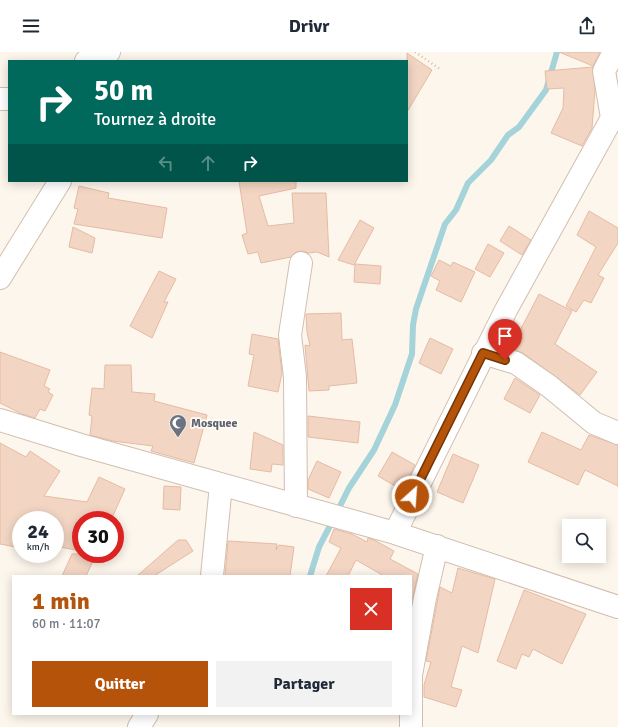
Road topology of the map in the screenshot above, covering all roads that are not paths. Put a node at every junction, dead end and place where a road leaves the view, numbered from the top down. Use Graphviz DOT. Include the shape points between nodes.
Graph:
graph roads {
  1 [pos="109,52"];
  2 [pos="614,52"];
  3 [pos="89,60"];
  4 [pos="59,182"];
  5 [pos="302,263"];
  6 [pos="0,278"];
  7 [pos="483,353"];
  8 [pos="0,420"];
  9 [pos="618,433"];
  10 [pos="221,485"];
  11 [pos="305,508"];
  12 [pos="395,532"];
  13 [pos="437,546"];
  14 [pos="212,575"];
  15 [pos="618,607"];
  16 [pos="412,670"];
  17 [pos="146,715"];
  18 [pos="411,715"];
  19 [pos="139,727"];
  20 [pos="411,727"];
  1 -- 3 [label="street"];
  2 -- 7 [label="street" via="604,71 612,118"];
  4 -- 6 [label="street"];
  5 -- 11 [label="street" via="290,335"];
  7 -- 9 [label="street" via="516,364 549,386 594,422"];
  7 -- 12 [label="street"];
  8 -- 10 [label="street"];
  10 -- 11 [label="street"];
  10 -- 14 [label="street"];
  11 -- 12 [label="street"];
  12 -- 13 [label="street"];
  13 -- 15 [label="street"];
  13 -- 16 [label="street"];
  17 -- 19 [label="street"];
  18 -- 20 [label="street"];
}
